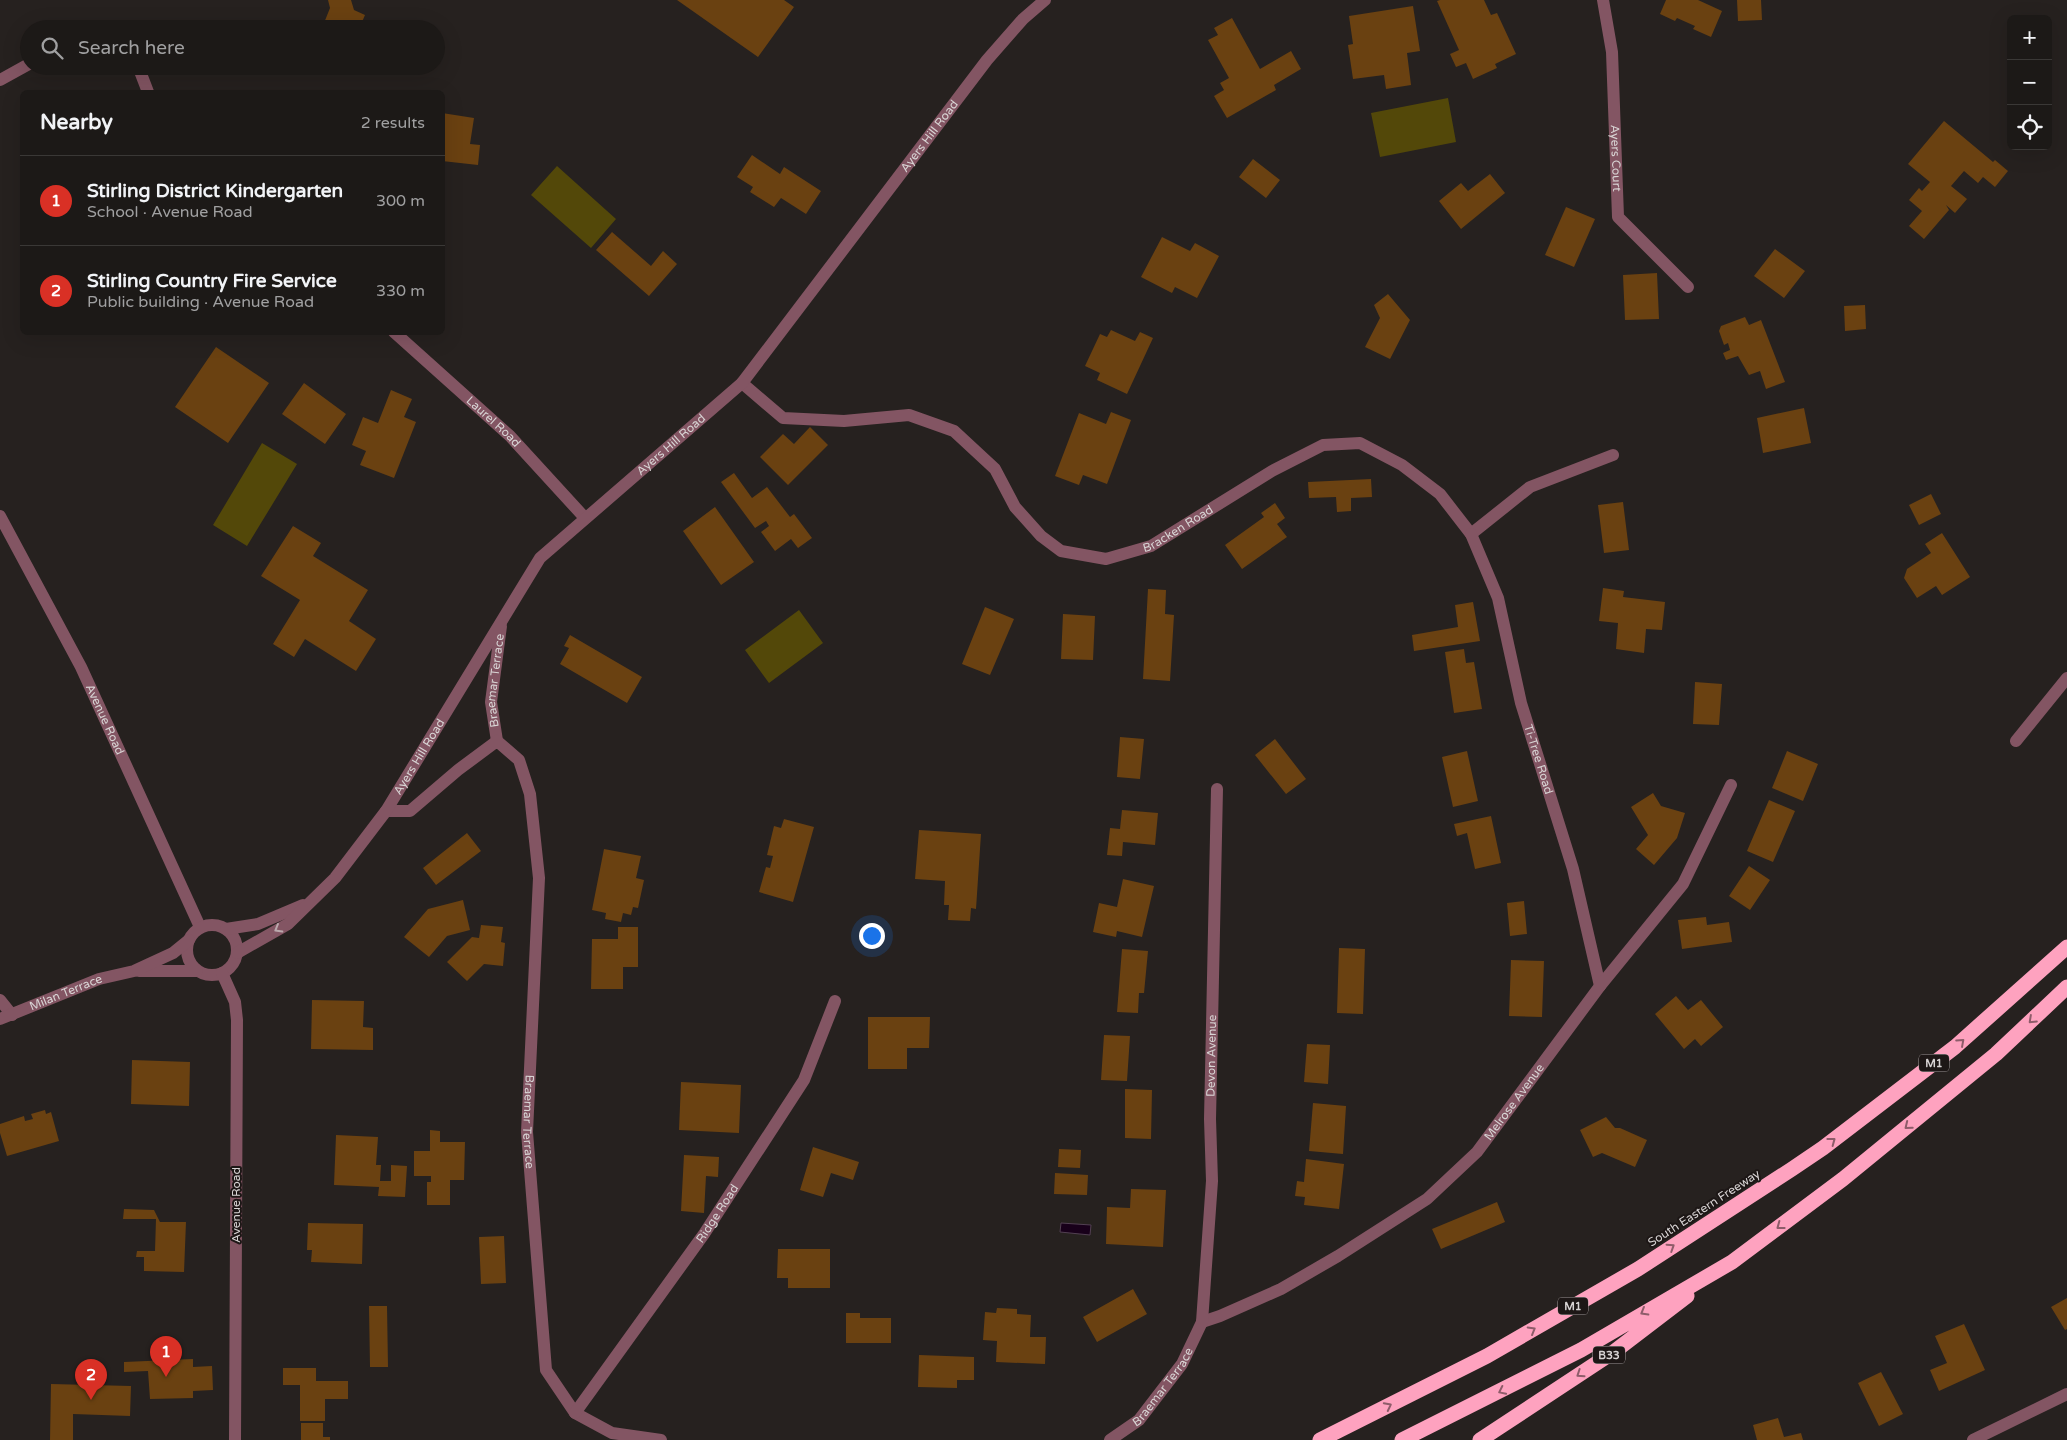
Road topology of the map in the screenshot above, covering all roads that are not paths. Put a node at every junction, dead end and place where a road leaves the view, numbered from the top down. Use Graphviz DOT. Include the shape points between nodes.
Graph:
graph roads {
  1 [pos="1044,0"];
  2 [pos="1603,0"];
  3 [pos="20,69"];
  4 [pos="141,75"];
  5 [pos="0,80"];
  6 [pos="147,90"];
  7 [pos="1688,287"];
  8 [pos="397,335"];
  9 [pos="742,383"];
  10 [pos="1613,455"];
  11 [pos="0,516"];
  12 [pos="585,518"];
  13 [pos="1472,534"];
  14 [pos="501,621"];
  15 [pos="2067,678"];
  16 [pos="498,741"];
  17 [pos="2016,741"];
  18 [pos="1731,784"];
  19 [pos="1217,789"];
  20 [pos="386,810"];
  21 [pos="314,899"];
  22 [pos="200,927"];
  23 [pos="226,928"];
  24 [pos="188,940"];
  25 [pos="2067,947"];
  26 [pos="237,953"];
  27 [pos="134,971"];
  28 [pos="197,971"];
  29 [pos="222,973"];
  30 [pos="1600,986"];
  31 [pos="2067,987"];
  32 [pos="0,1000"];
  33 [pos="835,1001"];
  34 [pos="12,1015"];
  35 [pos="0,1019"];
  36 [pos="1732,1262"];
  37 [pos="1202,1322"];
  38 [pos="2067,1394"];
  39 [pos="576,1413"];
  40 [pos="1344,1427"];
  41 [pos="235,1440"];
  42 [pos="661,1440"];
  43 [pos="1110,1440"];
  44 [pos="1313,1440"];
  45 [pos="1320,1440"];
  46 [pos="1402,1440"];
  47 [pos="1480,1440"];
  48 [pos="1973,1440"];
  1 -- 9 [label="street, Ayers Hill Road" via="987,60"];
  2 -- 7 [label="street, Ayers Court" via="1612,52 1618,216"];
  3 -- 5 [label="street"];
  4 -- 6 [label="street"];
  8 -- 12 [label="street, Laurel Road" via="510,436"];
  9 -- 12 [label="street, Ayers Hill Road"];
  9 -- 13 [label="street, Bracken Road" via="783,418 844,420 909,415 954,431 995,469 1015,507 1041,536 1061,550 1106,559 1152,546 1272,471 1322,445 1360,443 1402,465 1440,494"];
  10 -- 13 [label="street" via="1530,487"];
  11 -- 22 [label="street, Avenue Road" via="81,667"];
  12 -- 14 [label="street, Ayers Hill Road" via="540,558"];
  13 -- 30 [label="street, Ti-Tree Road" via="1498,598 1521,703 1574,869"];
  14 -- 16 [label="street, Braemar Terrace" via="491,702"];
  14 -- 20 [label="street, Ayers Hill Road"];
  15 -- 17 [label="street"];
  16 -- 20 [label="street, Braemar Terrace" via="410,811"];
  16 -- 39 [label="street, Braemar Terrace" via="519,760 530,794 539,878 527,1132 546,1370"];
  18 -- 30 [label="street, Melrose Avenue" via="1683,884"];
  19 -- 37 [label="street, Devon Avenue" via="1210,1119 1212,1180"];
  20 -- 21 [label="street, Ayers Hill Road" via="335,878"];
  21 -- 23 [label="street, Ayers Hill Road" via="258,924"];
  21 -- 26 [label="street, Ayers Hill Road, one-way" via="288,924"];
  22 -- 23 [label="street"];
  22 -- 24 [label="street"];
  23 -- 26 [label="street" via="234,939"];
  24 -- 27 [label="street, Milan Terrace" via="173,953"];
  24 -- 28 [label="street" via="187,957"];
  40 -- 25 [label="highway, South Eastern Freeway / M1, one-way" via="1487,1356 1630,1274 1815,1153 1955,1048"];
  26 -- 29 [label="street"];
  27 -- 28 [label="street, Milan Terrace"];
  27 -- 34 [label="street, Milan Terrace" via="99,979"];
  28 -- 29 [label="street" via="214,975"];
  29 -- 41 [label="street, Avenue Road" via="235,1002 237,1020"];
  30 -- 37 [label="street, Melrose Avenue" via="1477,1152 1427,1199 1281,1288"];
  31 -- 36 [label="highway, M1, one-way" via="1996,1054 1843,1179"];
  32 -- 34 [label="street"];
  33 -- 39 [label="street, Ridge Road" via="804,1080 704,1234"];
  34 -- 35 [label="street, Milan Terrace"];
  36 -- 46 [label="highway, M1, one-way" via="1582,1350"];
  36 -- 47 [label="highway, B33, one-way" via="1615,1351"];
  37 -- 43 [label="street, Braemar Terrace" via="1182,1364 1139,1420"];
  38 -- 48 [label="street"];
  39 -- 42 [label="street, Braemar Terrace" via="612,1433"];
  40 -- 44 [label="highway"];
  40 -- 45 [label="highway, South Eastern Freeway / M1"];
}
